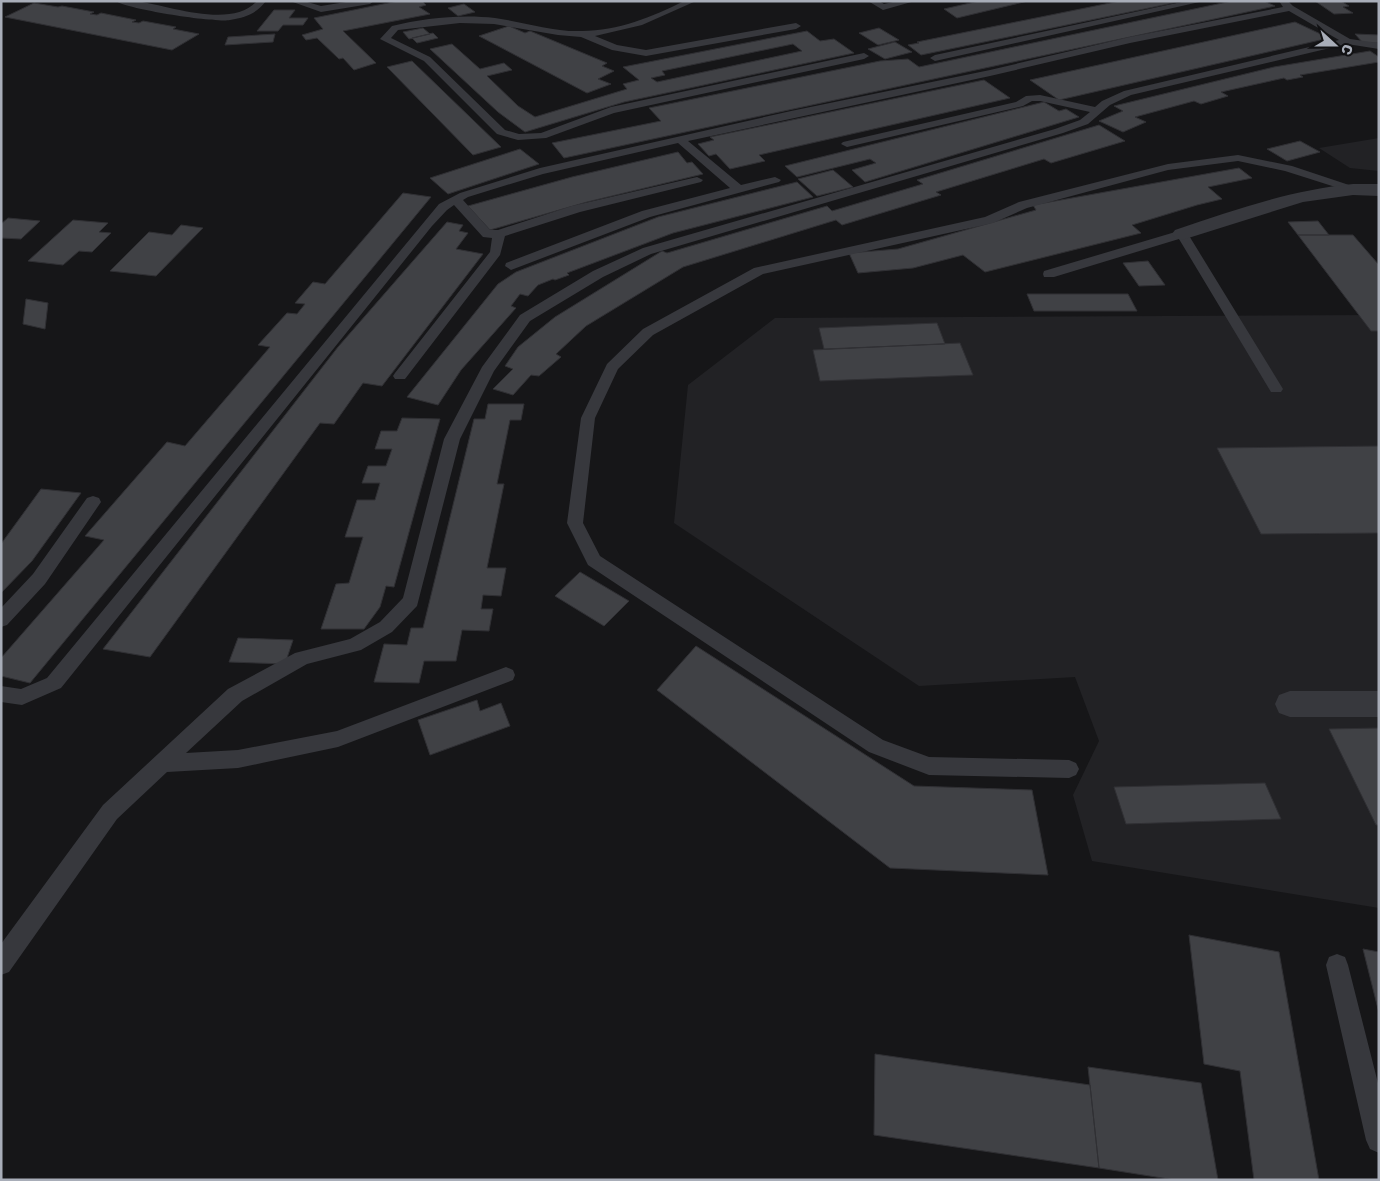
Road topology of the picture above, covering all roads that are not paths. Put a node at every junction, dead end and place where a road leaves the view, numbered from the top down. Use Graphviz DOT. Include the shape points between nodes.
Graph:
graph roads {
  1 [pos="120,1"];
  2 [pos="262,1"];
  3 [pos="294,1"];
  4 [pos="370,1"];
  5 [pos="692,1"];
  6 [pos="872,1"];
  7 [pos="911,1"];
  8 [pos="1200,1"];
  9 [pos="1287,5"];
  10 [pos="796,26"];
  11 [pos="582,34"];
  12 [pos="1347,41"];
  13 [pos="1379,46"];
  14 [pos="864,56"];
  15 [pos="936,58"];
  16 [pos="1096,110"];
  17 [pos="680,139"];
  18 [pos="847,144"];
  19 [pos="697,180"];
  20 [pos="776,180"];
  21 [pos="738,189"];
  22 [pos="1363,189"];
  23 [pos="456,200"];
  24 [pos="1379,210"];
  25 [pos="500,234"];
  26 [pos="1182,234"];
  27 [pos="511,266"];
  28 [pos="1049,274"];
  29 [pos="400,376"];
  30 [pos="1276,388"];
  31 [pos="92,502"];
  32 [pos="1,620"];
  33 [pos="506,675"];
  34 [pos="1,694"];
  35 [pos="1290,704"];
  36 [pos="1379,704"];
  37 [pos="163,763"];
  38 [pos="1069,769"];
  39 [pos="1,964"];
  40 [pos="1337,965"];
  41 [pos="1379,1140"];
  1 -- 2 [label="lane" via="183,14 228,18 253,11"];
  3 -- 4 [label="lane" via="321,9"];
  5 -- 11 [label="lane" via="654,20"];
  6 -- 7 [label="lane" via="883,7"];
  8 -- 15 [label="lane"];
  9 -- 12 [label="lane"];
  9 -- 17 [label="lane"];
  10 -- 11 [label="lane" via="646,53 615,48"];
  11 -- 14 [label="lane" via="482,20 394,28 385,40 427,58 502,132 518,137 542,136 611,110"];
  12 -- 13 [label="lane"];
  12 -- 16 [label="lane" via="1128,93"];
  16 -- 18 [label="lane" via="1030,98 1019,104"];
  16 -- 37 [label="lane" via="1084,122 1058,131 647,251 598,274 524,318 487,370 452,439 411,602 386,627 354,646 302,658 236,695"];
  17 -- 21 [label="lane"];
  17 -- 23 [label="lane" via="540,171"];
  19 -- 25 [label="lane" via="576,209"];
  20 -- 21 [label="lane"];
  21 -- 27 [label="lane" via="646,214"];
  22 -- 24 [label="street"];
  22 -- 26 [label="street" via="1296,196"];
  22 -- 38 [label="lane" via="1238,158 1168,167 1023,205 989,220 759,271 648,332 612,366 588,418 575,522 594,560 876,746 929,766"];
  23 -- 25 [label="lane" via="487,234"];
  23 -- 34 [label="lane" via="443,207 428,223 54,683 22,697"];
  25 -- 29 [label="lane" via="496,252"];
  26 -- 28 [label="lane"];
  26 -- 30 [label="lane"];
  31 -- 32 [label="lane" via="39,579"];
  33 -- 37 [label="lane" via="338,739 238,759"];
  35 -- 36 [label="street"];
  37 -- 39 [label="lane" via="110,812"];
  40 -- 41 [label="lane"];
}
